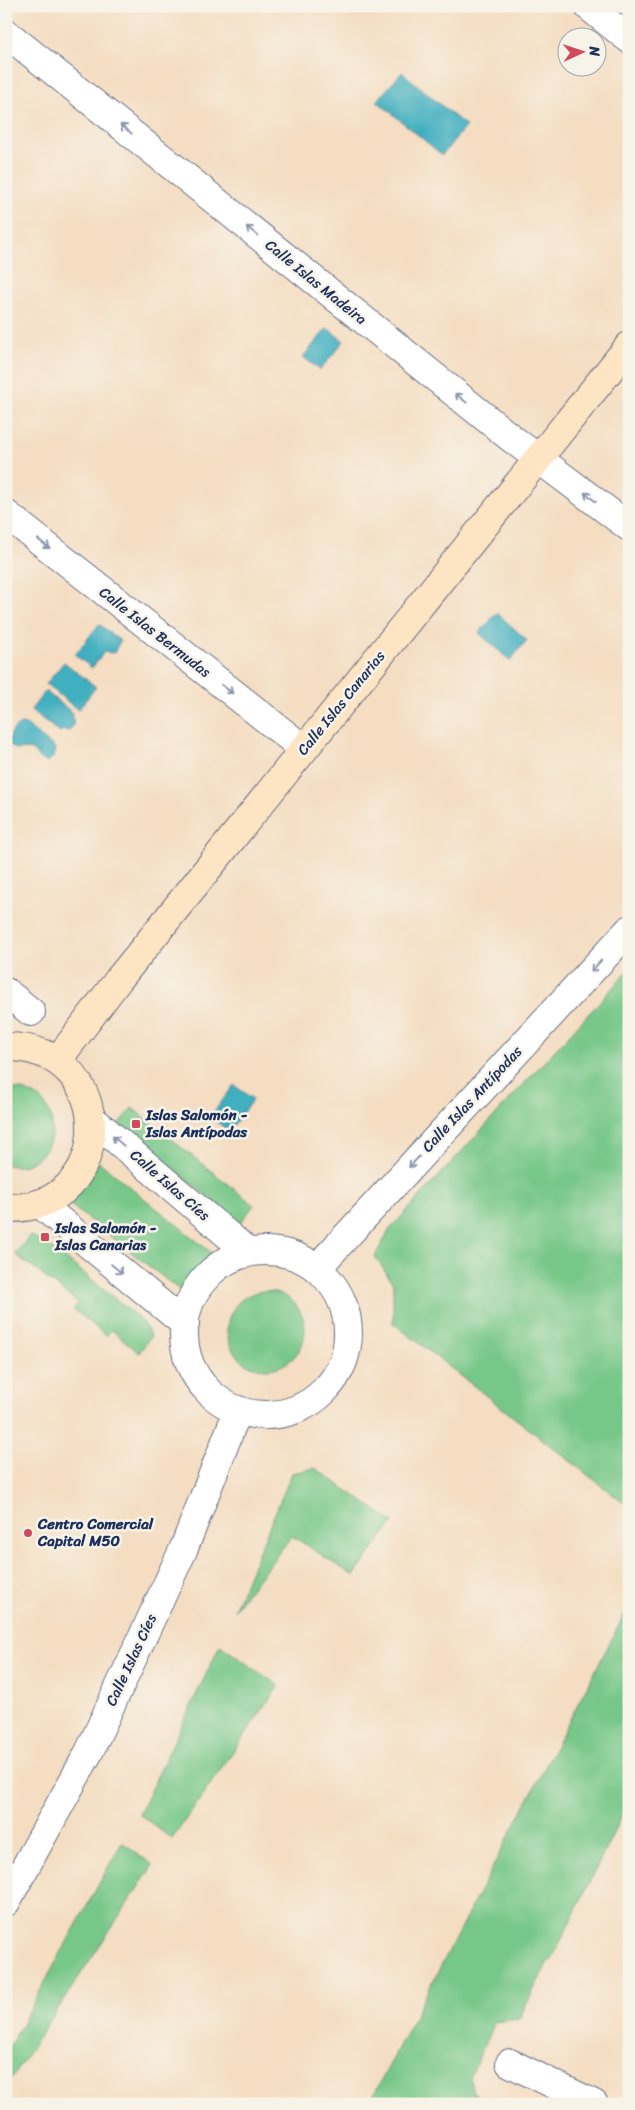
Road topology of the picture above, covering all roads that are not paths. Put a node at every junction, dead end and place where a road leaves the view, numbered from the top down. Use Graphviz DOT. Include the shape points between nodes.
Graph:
graph roads {
  1 [pos="588,6"];
  2 [pos="6,33"];
  3 [pos="629,39"];
  4 [pos="629,346"];
  5 [pos="539,458"];
  6 [pos="6,514"];
  7 [pos="629,527"];
  8 [pos="304,749"];
  9 [pos="629,930"];
  10 [pos="6,992"];
  11 [pos="31,1012"];
  12 [pos="6,1047"];
  13 [pos="57,1061"];
  14 [pos="92,1119"];
  15 [pos="40,1204"];
  16 [pos="6,1208"];
  17 [pos="248,1252"];
  18 [pos="316,1268"];
  19 [pos="185,1324"];
  20 [pos="238,1410"];
  21 [pos="6,1902"];
  22 [pos="510,2063"];
  23 [pos="594,2104"];
  1 -- 3 [label="street"];
  5 -- 2 [label="street, Calle Islas Madeira, one-way"];
  4 -- 5 [label="street, Calle Islas Canarias"];
  7 -- 5 [label="street, Calle Islas Madeira, one-way"];
  5 -- 8 [label="street, Calle Islas Canarias"];
  6 -- 8 [label="street, Calle Islas Bermudas, one-way"];
  8 -- 13 [label="street, Calle Islas Canarias"];
  9 -- 18 [label="street, Calle Islas Antípodas, one-way"];
  10 -- 11 [label="street"];
  12 -- 13 [label="street" via="34,1051"];
  13 -- 14 [label="street" via="79,1083"];
  14 -- 15 [label="street" via="92,1140 81,1170 65,1189"];
  17 -- 14 [label="street, Calle Islas Cíes, one-way"];
  15 -- 16 [label="street"];
  15 -- 19 [label="street, one-way"];
  17 -- 18 [label="street" via="295,1255"];
  17 -- 19 [label="street" via="216,1267 200,1284 192,1298"];
  18 -- 20 [label="street" via="333,1285 346,1312 347,1346 337,1375 326,1390 306,1405 285,1413 252,1414"];
  19 -- 20 [label="street" via="184,1333 194,1372 210,1392"];
  20 -- 21 [label="street, Calle Islas Cíes" via="184,1548 93,1743"];
  22 -- 23 [label="street"];
}
